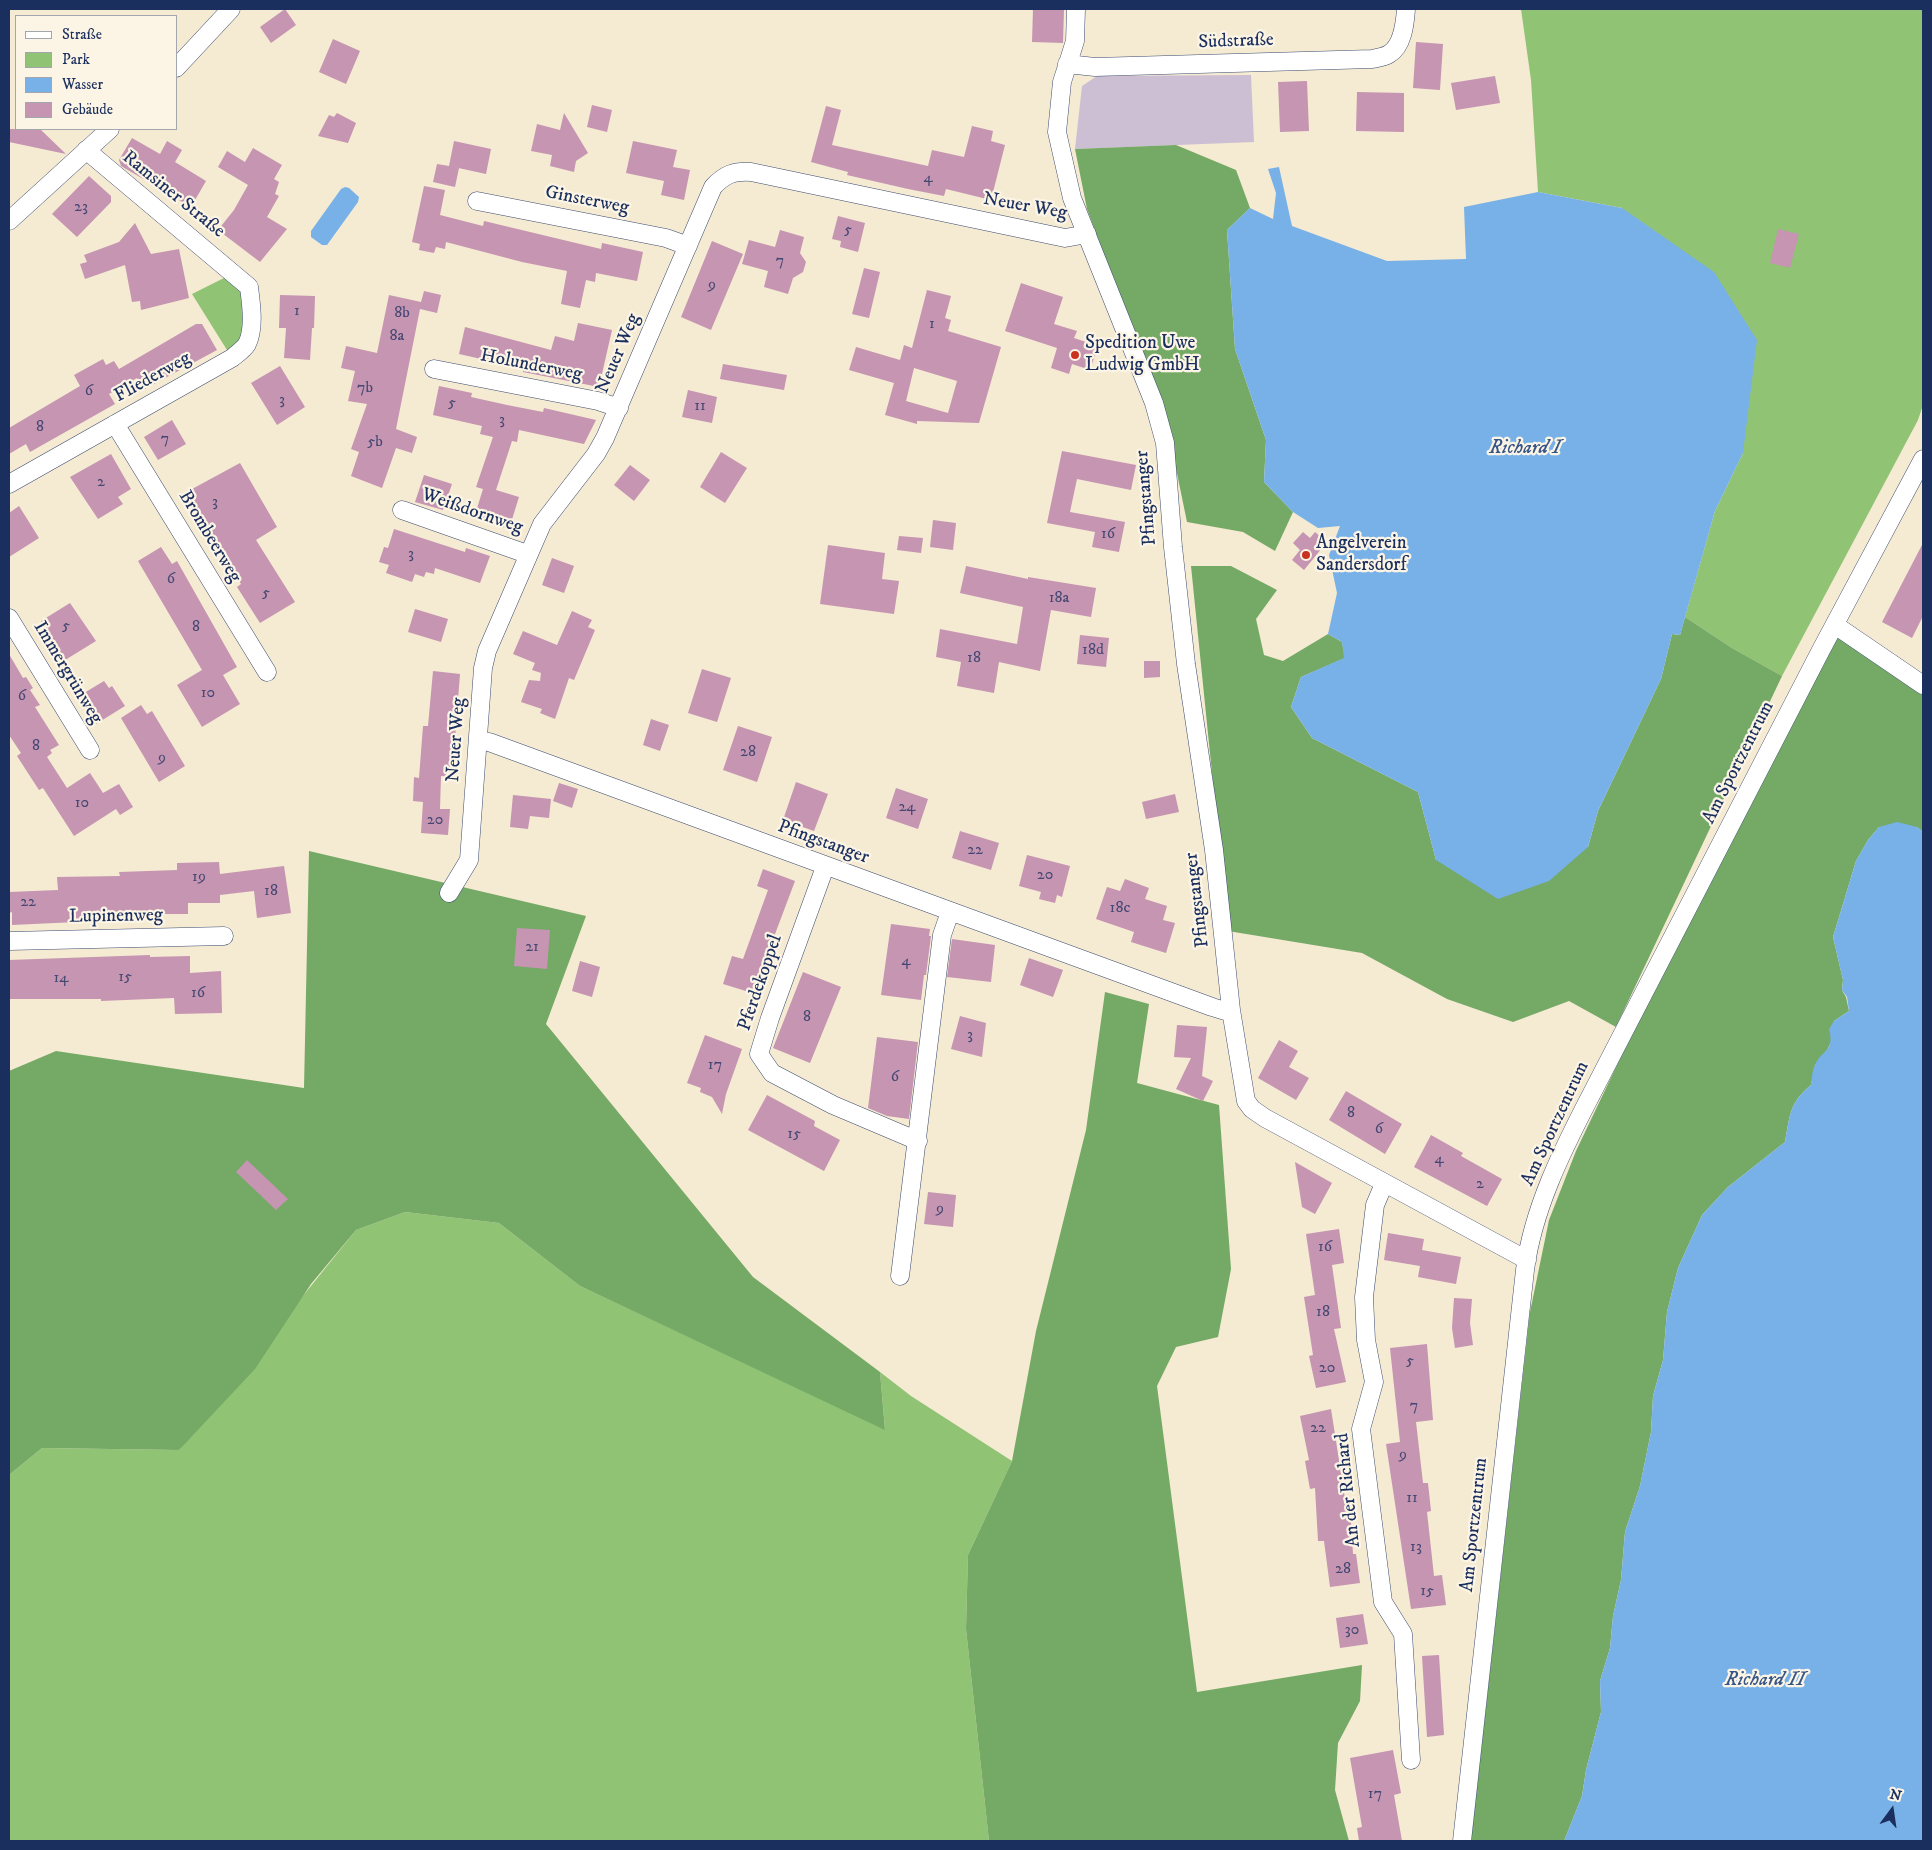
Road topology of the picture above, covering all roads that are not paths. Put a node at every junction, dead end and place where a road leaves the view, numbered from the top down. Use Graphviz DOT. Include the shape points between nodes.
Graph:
graph roads {
  1 [pos="231,9"];
  2 [pos="1076,9"];
  3 [pos="1406,9"];
  4 [pos="1067,64"];
  5 [pos="178,66"];
  6 [pos="109,130"];
  7 [pos="86,150"];
  8 [pos="477,201"];
  9 [pos="9,221"];
  10 [pos="1087,234"];
  11 [pos="688,246"];
  12 [pos="234,273"];
  13 [pos="434,368"];
  14 [pos="619,408"];
  15 [pos="115,424"];
  16 [pos="1923,459"];
  17 [pos="9,484"];
  18 [pos="402,510"];
  19 [pos="527,554"];
  20 [pos="9,618"];
  21 [pos="1835,625"];
  22 [pos="267,672"];
  23 [pos="1923,685"];
  24 [pos="478,740"];
  25 [pos="90,750"];
  26 [pos="825,867"];
  27 [pos="449,893"];
  28 [pos="950,912"];
  29 [pos="224,936"];
  30 [pos="9,941"];
  31 [pos="1231,1010"];
  32 [pos="918,1141"];
  33 [pos="1384,1184"];
  34 [pos="1527,1260"];
  35 [pos="900,1276"];
  36 [pos="1411,1760"];
  37 [pos="1462,1841"];
  1 -- 5 [label="street"];
  2 -- 4 [label="street, Pfingstanger" via="1075,41"];
  3 -- 4 [label="street, Südstraße" via="1399,42 1389,54 1372,59 1095,67"];
  4 -- 10 [label="street, Pfingstanger" via="1058,108 1057,132 1072,198"];
  6 -- 7 [label="street, Ramsiner Straße"];
  7 -- 9 [label="street, Ramsiner Straße"];
  7 -- 12 [label="street, Ramsiner Straße"];
  8 -- 11 [label="street, Ginsterweg" via="666,238"];
  10 -- 11 [label="street, Neuer Weg" via="1065,238 740,171 730,173 713,187"];
  10 -- 31 [label="street, Pfingstanger" via="1154,403 1164,443 1186,664 1214,850"];
  11 -- 14 [label="street, Neuer Weg"];
  12 -- 15 [label="street, Fliederweg" via="249,286 252,304 245,346 232,358"];
  13 -- 14 [label="street, Holunderweg" via="598,400"];
  14 -- 19 [label="street, Neuer Weg" via="596,454 542,524"];
  15 -- 17 [label="street, Fliederweg"];
  15 -- 22 [label="street, Brombeerweg"];
  16 -- 21 [label="street, Am Sportzentrum"];
  18 -- 19 [label="street, Weißdornweg"];
  19 -- 24 [label="street, Neuer Weg" via="484,660"];
  20 -- 25 [label="street, Immergrünweg"];
  21 -- 23 [label="street"];
  21 -- 34 [label="street, Am Sportzentrum" via="1564,1147 1539,1212"];
  24 -- 26 [label="street, Pfingstanger"];
  24 -- 27 [label="street, Neuer Weg" via="469,860"];
  26 -- 28 [label="street, Pfingstanger"];
  26 -- 32 [label="street, Pferdekoppel" via="759,1054 772,1073 833,1105"];
  28 -- 31 [label="street, Pfingstanger" via="1212,1007"];
  28 -- 32 [label="street" via="942,936"];
  29 -- 30 [label="street, Lupinenweg"];
  31 -- 33 [label="street" via="1244,1091 1252,1109"];
  32 -- 35 [label="street"];
  33 -- 34 [label="street"];
  33 -- 36 [label="street, An der Richard" via="1375,1205 1364,1297 1366,1340 1374,1382 1361,1429 1382,1602 1403,1634"];
  34 -- 37 [label="street, Am Sportzentrum"];
}
